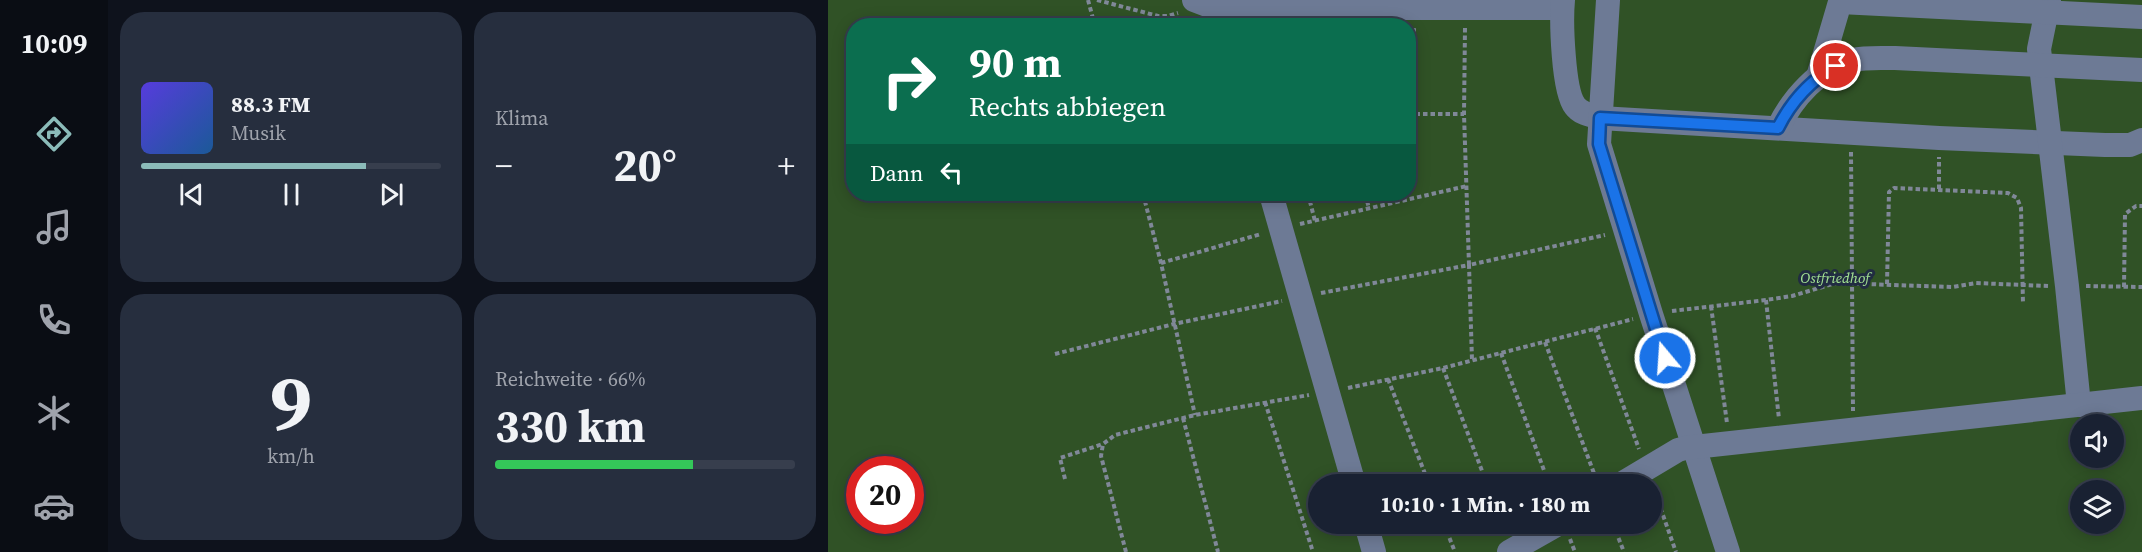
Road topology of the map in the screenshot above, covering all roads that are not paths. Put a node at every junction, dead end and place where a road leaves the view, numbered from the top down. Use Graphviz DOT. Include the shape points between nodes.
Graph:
graph roads {
  1 [pos="1608,0"];
  2 [pos="1562,4"];
  3 [pos="2047,6"];
  4 [pos="1209,7"];
  5 [pos="2142,17"];
  6 [pos="2041,66"];
  7 [pos="2142,70"];
  8 [pos="1818,77"];
  9 [pos="1600,118"];
  10 [pos="1778,128"];
  11 [pos="2142,140"];
  12 [pos="2049,143"];
  13 [pos="1273,201"];
  14 [pos="2142,398"];
  15 [pos="2079,405"];
  16 [pos="1695,447"];
  17 [pos="1351,474"];
  18 [pos="1638,474"];
  19 [pos="1369,534"];
  20 [pos="1540,534"];
  21 [pos="1374,552"];
  22 [pos="1509,552"];
  23 [pos="1728,552"];
  1 -- 9 [label="lane"];
  2 -- 4 [label="lane" via="1465,9"];
  2 -- 9 [label="lane" via="1569,95 1583,113"];
  3 -- 5 [label="lane"];
  3 -- 6 [label="lane" via="2039,49"];
  3 -- 8 [label="lane" via="1840,2"];
  6 -- 7 [label="lane"];
  6 -- 8 [label="lane" via="1872,58 1851,60"];
  6 -- 12 [label="lane"];
  8 -- 10 [label="lane" via="1784,115"];
  9 -- 10 [label="lane"];
  9 -- 16 [label="lane" via="1599,144"];
  10 -- 12 [label="lane"];
  11 -- 12 [label="lane" via="2118,146"];
  12 -- 15 [label="lane"];
  13 -- 17 [label="lane"];
  14 -- 15 [label="lane"];
  15 -- 16 [label="lane"];
  16 -- 18 [label="lane" via="1678,450"];
  16 -- 23 [label="lane"];
  19 -- 21 [label="lane"];
  20 -- 22 [label="lane"];
}
